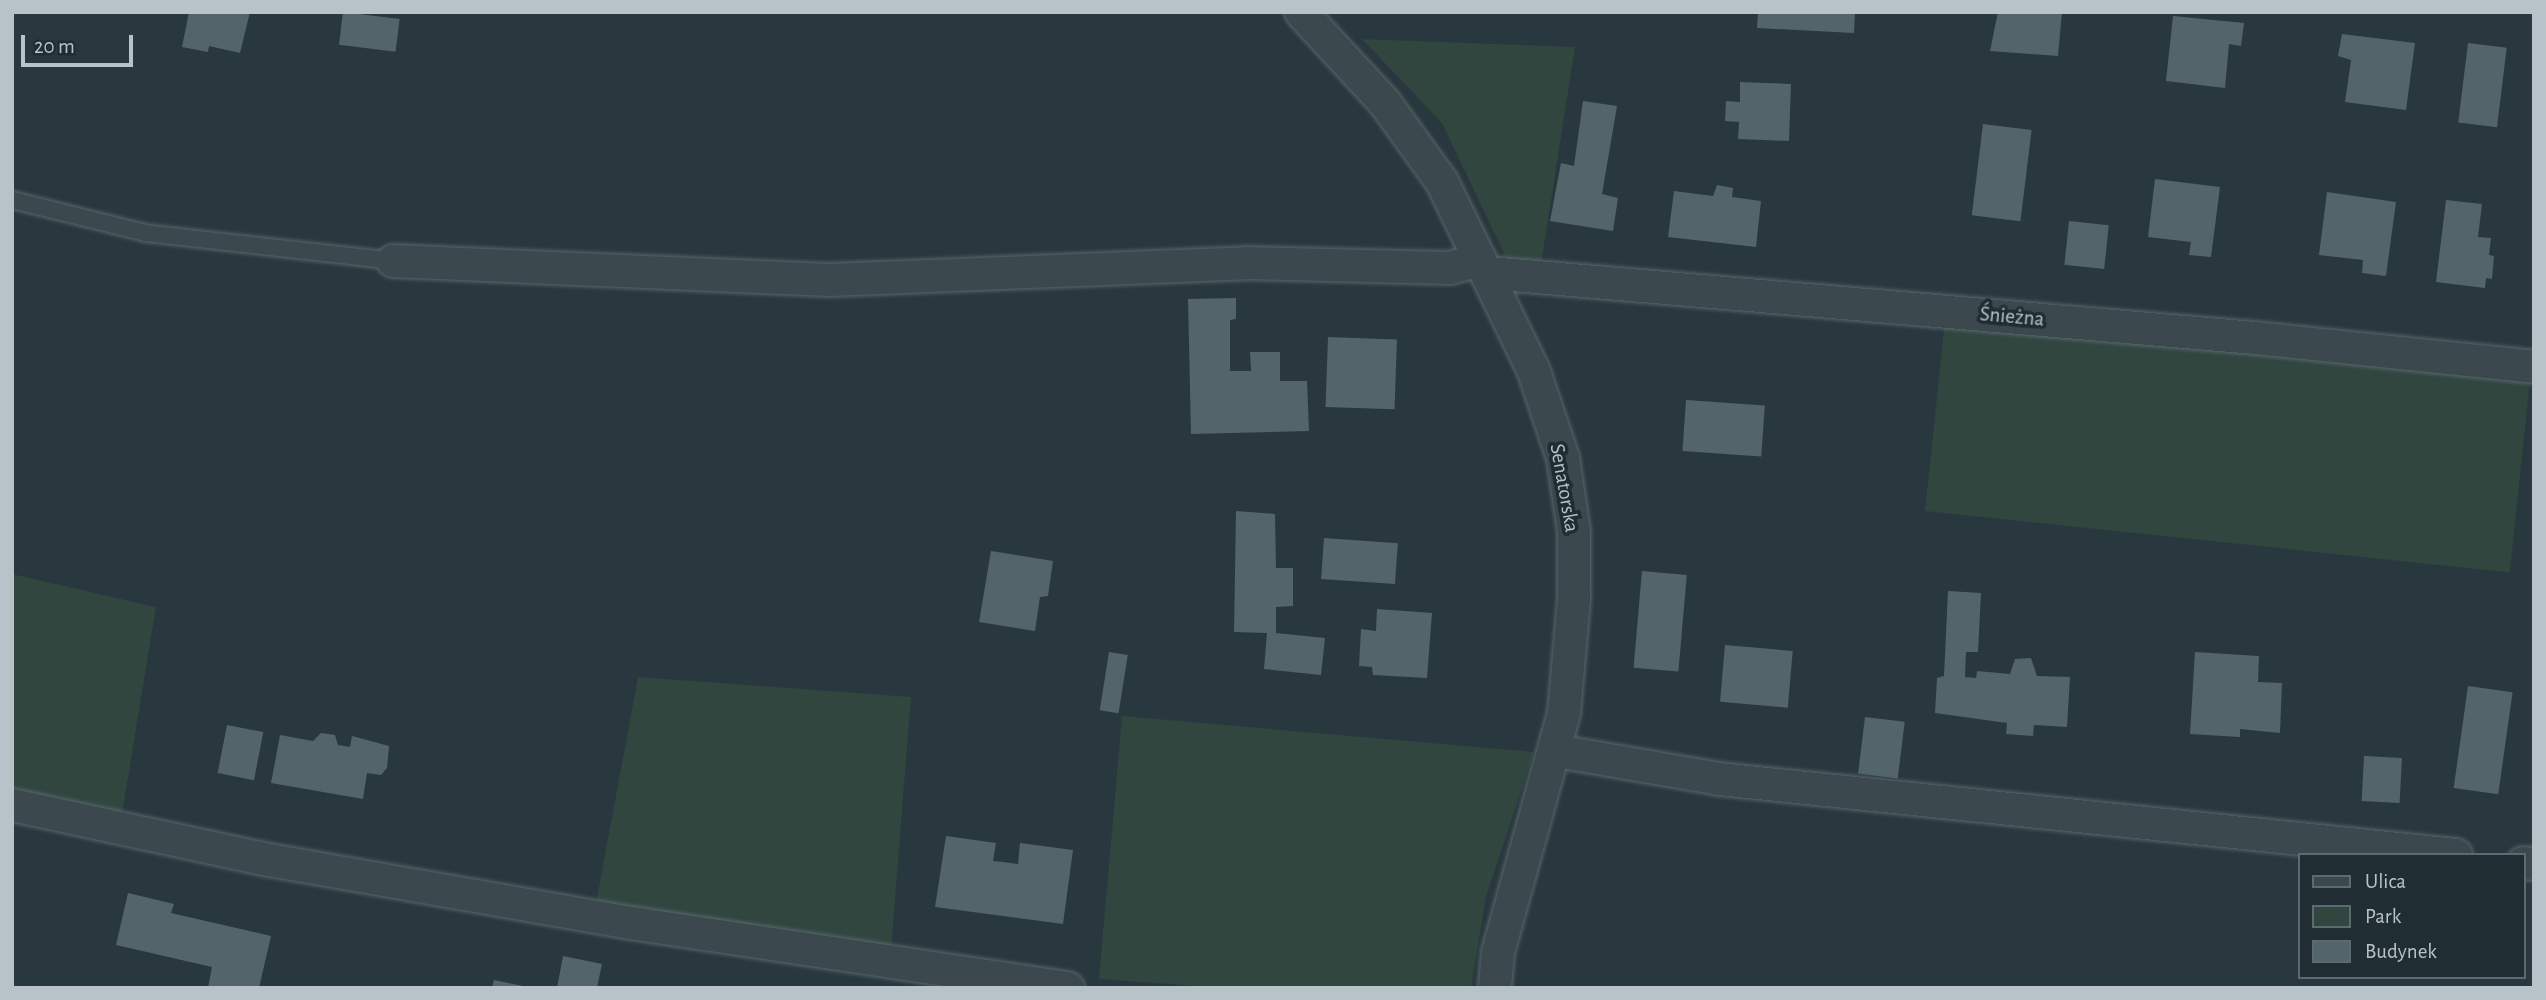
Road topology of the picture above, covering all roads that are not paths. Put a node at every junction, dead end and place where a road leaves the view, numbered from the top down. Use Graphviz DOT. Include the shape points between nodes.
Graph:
graph roads {
  1 [pos="1301,12"];
  2 [pos="12,200"];
  3 [pos="393,261"];
  4 [pos="1485,267"];
  5 [pos="2534,360"];
  6 [pos="2533,367"];
  7 [pos="1556,751"];
  8 [pos="12,805"];
  9 [pos="2437,853"];
  10 [pos="1068,988"];
  11 [pos="1495,988"];
  1 -- 4 [label="street, Senatorska" via="1385,103 1442,182"];
  2 -- 3 [label="lane" via="145,233"];
  3 -- 4 [label="street, Śnieżna" via="830,280 1247,262"];
  4 -- 6 [label="street, Śnieżna"];
  4 -- 7 [label="street, Senatorska" via="1533,369 1563,458 1570,498 1574,599"];
  5 -- 6 [label="lane"];
  7 -- 9 [label="street" via="1718,779"];
  7 -- 11 [label="street, Senatorska" via="1498,951"];
  8 -- 10 [label="street" via="269,860 617,921"];
}
